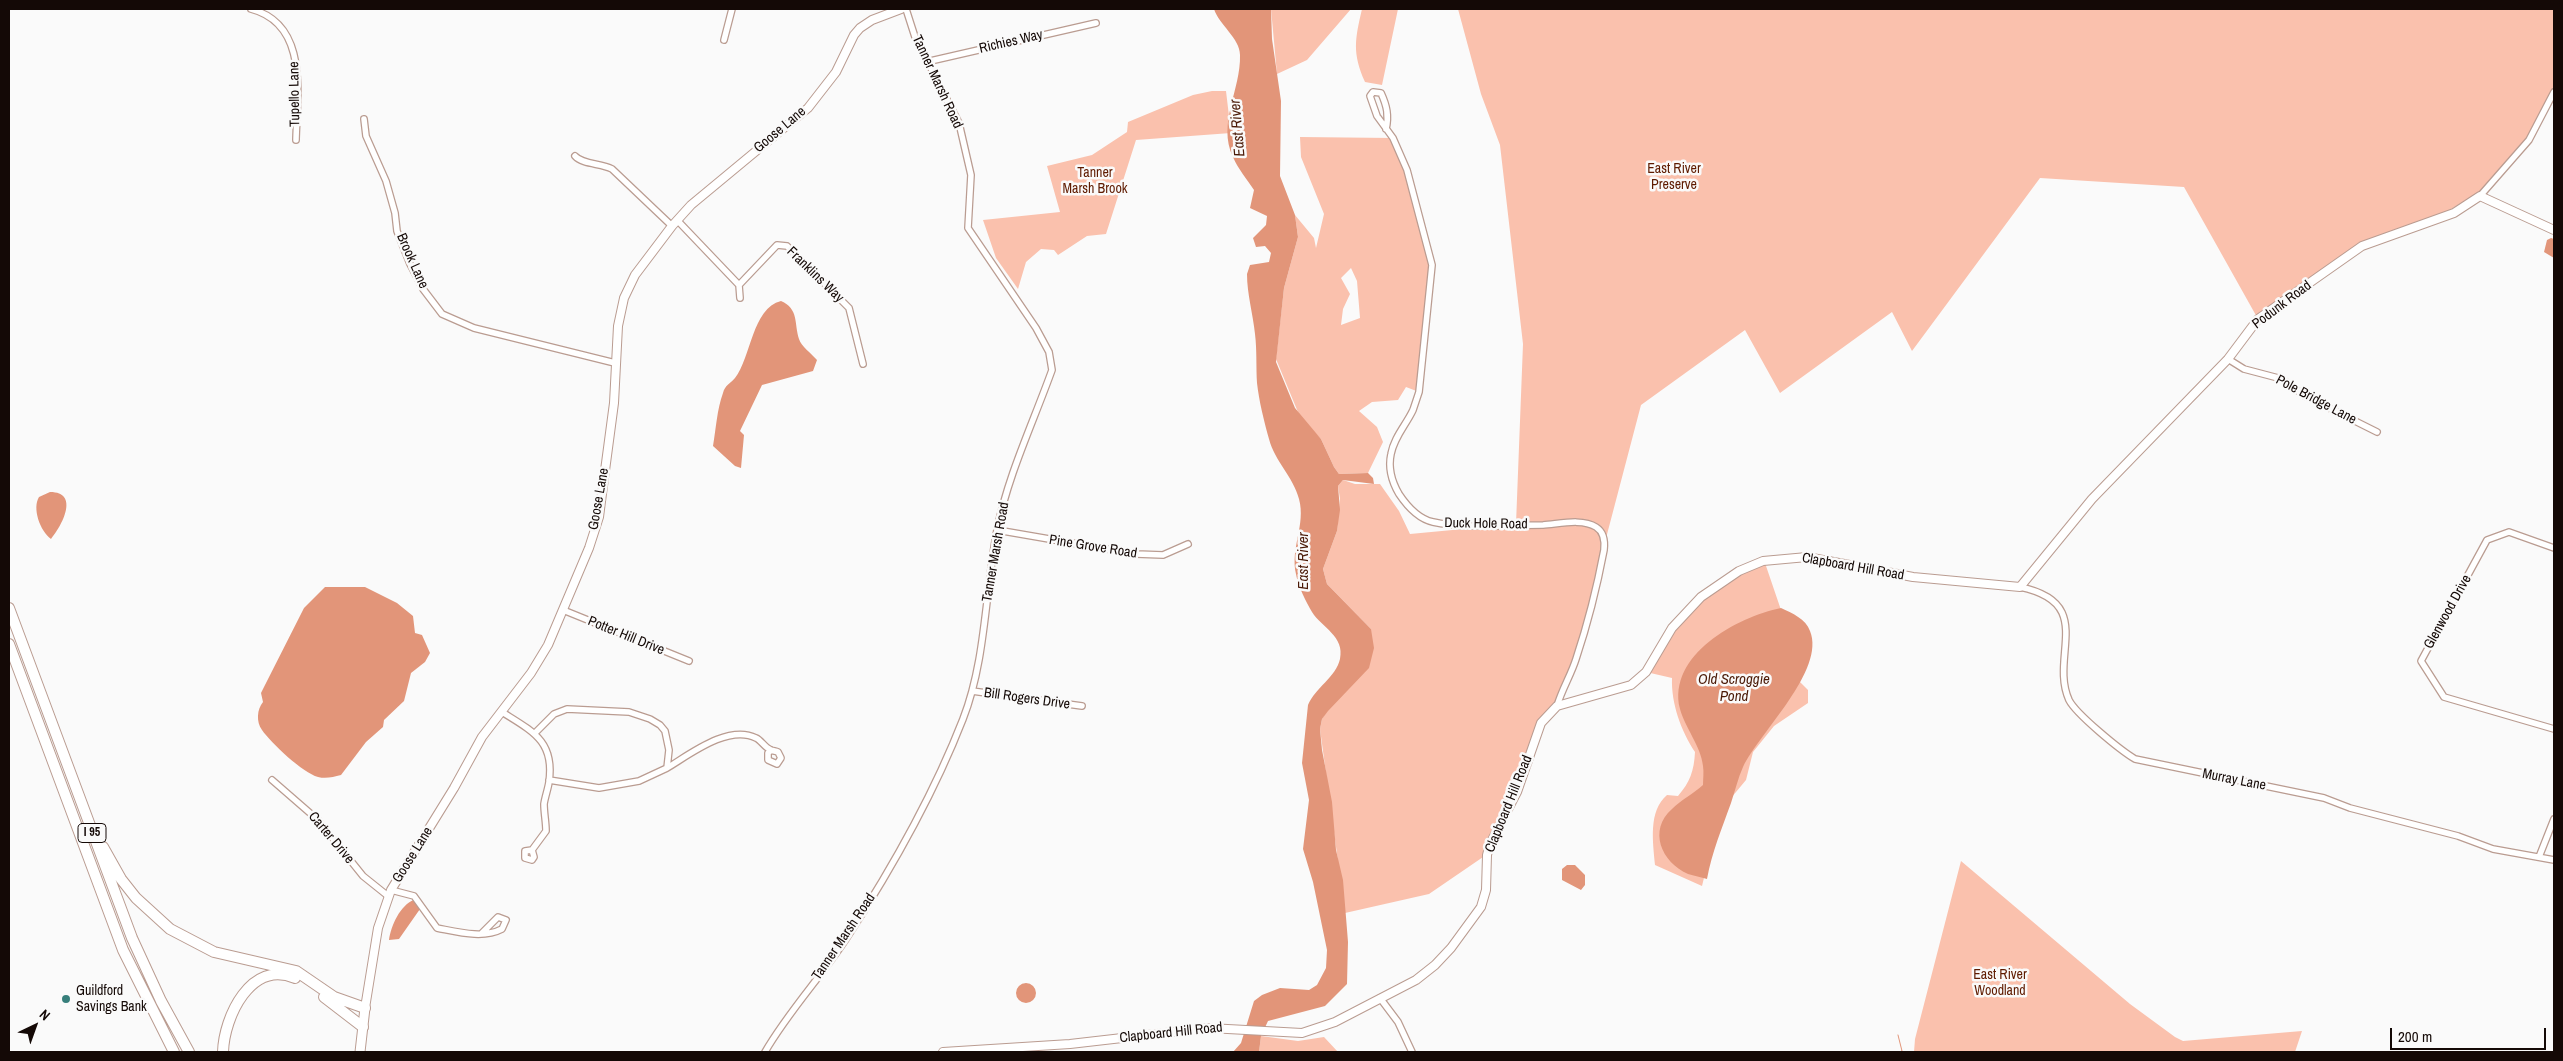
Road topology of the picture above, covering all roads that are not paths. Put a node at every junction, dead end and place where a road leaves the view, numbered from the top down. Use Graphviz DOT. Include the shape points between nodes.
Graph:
graph roads {
  1 [pos="251,9"];
  2 [pos="732,9"];
  3 [pos="901,9"];
  4 [pos="906,9"];
  5 [pos="1096,23"];
  6 [pos="724,40"];
  7 [pos="926,62"];
  8 [pos="2554,92"];
  9 [pos="364,119"];
  10 [pos="1386,129"];
  11 [pos="296,140"];
  12 [pos="575,156"];
  13 [pos="2480,196"];
  14 [pos="674,223"];
  15 [pos="2554,230"];
  16 [pos="739,285"];
  17 [pos="740,298"];
  18 [pos="2228,358"];
  19 [pos="614,363"];
  20 [pos="863,364"];
  21 [pos="2377,432"];
  22 [pos="997,530"];
  23 [pos="1188,544"];
  24 [pos="2554,548"];
  25 [pos="2020,587"];
  26 [pos="9,608"];
  27 [pos="563,610"];
  28 [pos="9,644"];
  29 [pos="689,661"];
  30 [pos="972,691"];
  31 [pos="1082,706"];
  32 [pos="1557,706"];
  33 [pos="502,712"];
  34 [pos="2554,729"];
  35 [pos="535,733"];
  36 [pos="771,750"];
  37 [pos="667,768"];
  38 [pos="272,780"];
  39 [pos="549,780"];
  40 [pos="73,781"];
  41 [pos="2554,819"];
  42 [pos="532,850"];
  43 [pos="2539,857"];
  44 [pos="2554,860"];
  45 [pos="390,893"];
  46 [pos="482,934"];
  47 [pos="1380,998"];
  48 [pos="365,1008"];
  49 [pos="363,1027"];
  50 [pos="1071,1048"];
  51 [pos="174,1052"];
  52 [pos="189,1052"];
  53 [pos="223,1052"];
  54 [pos="360,1052"];
  55 [pos="765,1052"];
  56 [pos="943,1052"];
  57 [pos="1412,1052"];
  1 -- 11 [label="street, Tupello Lane" via="274,21 292,45 298,67"];
  2 -- 6 [label="street"];
  3 -- 14 [label="street, Goose Lane" via="860,28 836,72 808,108 711,186"];
  4 -- 7 [label="street, Tanner Marsh Road"];
  5 -- 7 [label="street, Richies Way"];
  7 -- 22 [label="street, Tanner Marsh Road" via="959,123 971,175 968,228 1036,328 1049,352 1052,370 1015,465"];
  8 -- 13 [label="street, Podunk Road" via="2529,140"];
  9 -- 19 [label="street, Brook Lane" via="366,136 386,181 397,231 410,264 423,289 442,314 474,328"];
  10 -- 10 [label="street, Duck Hole Road" via="1371,104 1373,92 1381,94 1384,99 1389,117"];
  10 -- 32 [label="street, Duck Hole Road" via="1407,170 1432,264 1418,392 1391,454 1394,485 1410,508 1420,517 1434,522 1535,525 1582,522 1595,526 1602,533 1604,550 1590,614"];
  12 -- 14 [label="street" via="612,169"];
  13 -- 15 [label="street"];
  13 -- 18 [label="street, Podunk Road" via="2454,213 2362,246 2258,319"];
  14 -- 16 [label="street"];
  14 -- 19 [label="street, Goose Lane" via="635,275 624,298"];
  16 -- 17 [label="street"];
  16 -- 20 [label="street, Franklins Way" via="777,245 787,246 849,308"];
  18 -- 21 [label="street, Pole Bridge Lane" via="2244,369 2282,379 2305,396"];
  18 -- 25 [label="street, Podunk Road" via="2092,499"];
  19 -- 27 [label="street, Goose Lane" via="614,403 599,517"];
  22 -- 23 [label="street, Pine Grove Road" via="1136,554 1164,555"];
  22 -- 30 [label="street, Tanner Marsh Road"];
  24 -- 34 [label="street, Glenwood Drive" via="2509,532 2487,540 2422,660 2444,697"];
  25 -- 32 [label="street, Clapboard Hill Road" via="1913,577 1807,557 1763,562 1739,571 1701,597 1672,628 1646,672 1631,685"];
  25 -- 43 [label="street, Murray Lane" via="2046,596 2059,609 2067,639 2064,673 2069,700 2121,751 2135,759 2324,798 2350,808 2439,830 2493,849"];
  26 -- 40 [label="highway, I 95"];
  27 -- 29 [label="street, Potter Hill Drive"];
  27 -- 33 [label="street, Goose Lane" via="548,645"];
  28 -- 51 [label="highway, I 95" via="123,950"];
  30 -- 31 [label="street, Bill Rogers Drive"];
  30 -- 55 [label="street, Tanner Marsh Road" via="963,720 883,879"];
  32 -- 47 [label="street, Clapboard Hill Road" via="1540,723 1517,792 1490,844 1486,890 1481,907 1435,966 1416,980"];
  33 -- 35 [label="street"];
  33 -- 45 [label="street, Goose Lane" via="482,737"];
  35 -- 37 [label="street" via="554,714 567,709 629,712 655,722 665,731"];
  35 -- 39 [label="street" via="546,746 550,759"];
  36 -- 37 [label="street" via="748,735 724,737 711,741"];
  37 -- 39 [label="street" via="639,781 599,788"];
  38 -- 45 [label="street, Carter Drive" via="318,820 363,876"];
  39 -- 42 [label="street" via="544,806 546,831"];
  40 -- 48 [label="highway" via="104,850 121,878 136,898 170,929 214,952 296,971 334,997"];
  40 -- 52 [label="highway, I 95" via="132,938"];
  41 -- 43 [label="street"];
  43 -- 44 [label="street, Murray Lane"];
  45 -- 46 [label="street" via="414,896 437,928"];
  45 -- 48 [label="street, Goose Lane" via="378,928"];
  47 -- 50 [label="street, Clapboard Hill Road" via="1335,1022 1302,1033 1240,1028 1193,1029"];
  47 -- 57 [label="street" via="1398,1022"];
  48 -- 49 [label="main road, Goose Lane"];
  49 -- 53 [label="highway" via="304,982 290,976 274,975 253,985 236,1003 228,1021"];
  49 -- 54 [label="main road, Goose Lane"];
  50 -- 56 [label="street, Clapboard Hill Road"];
}
